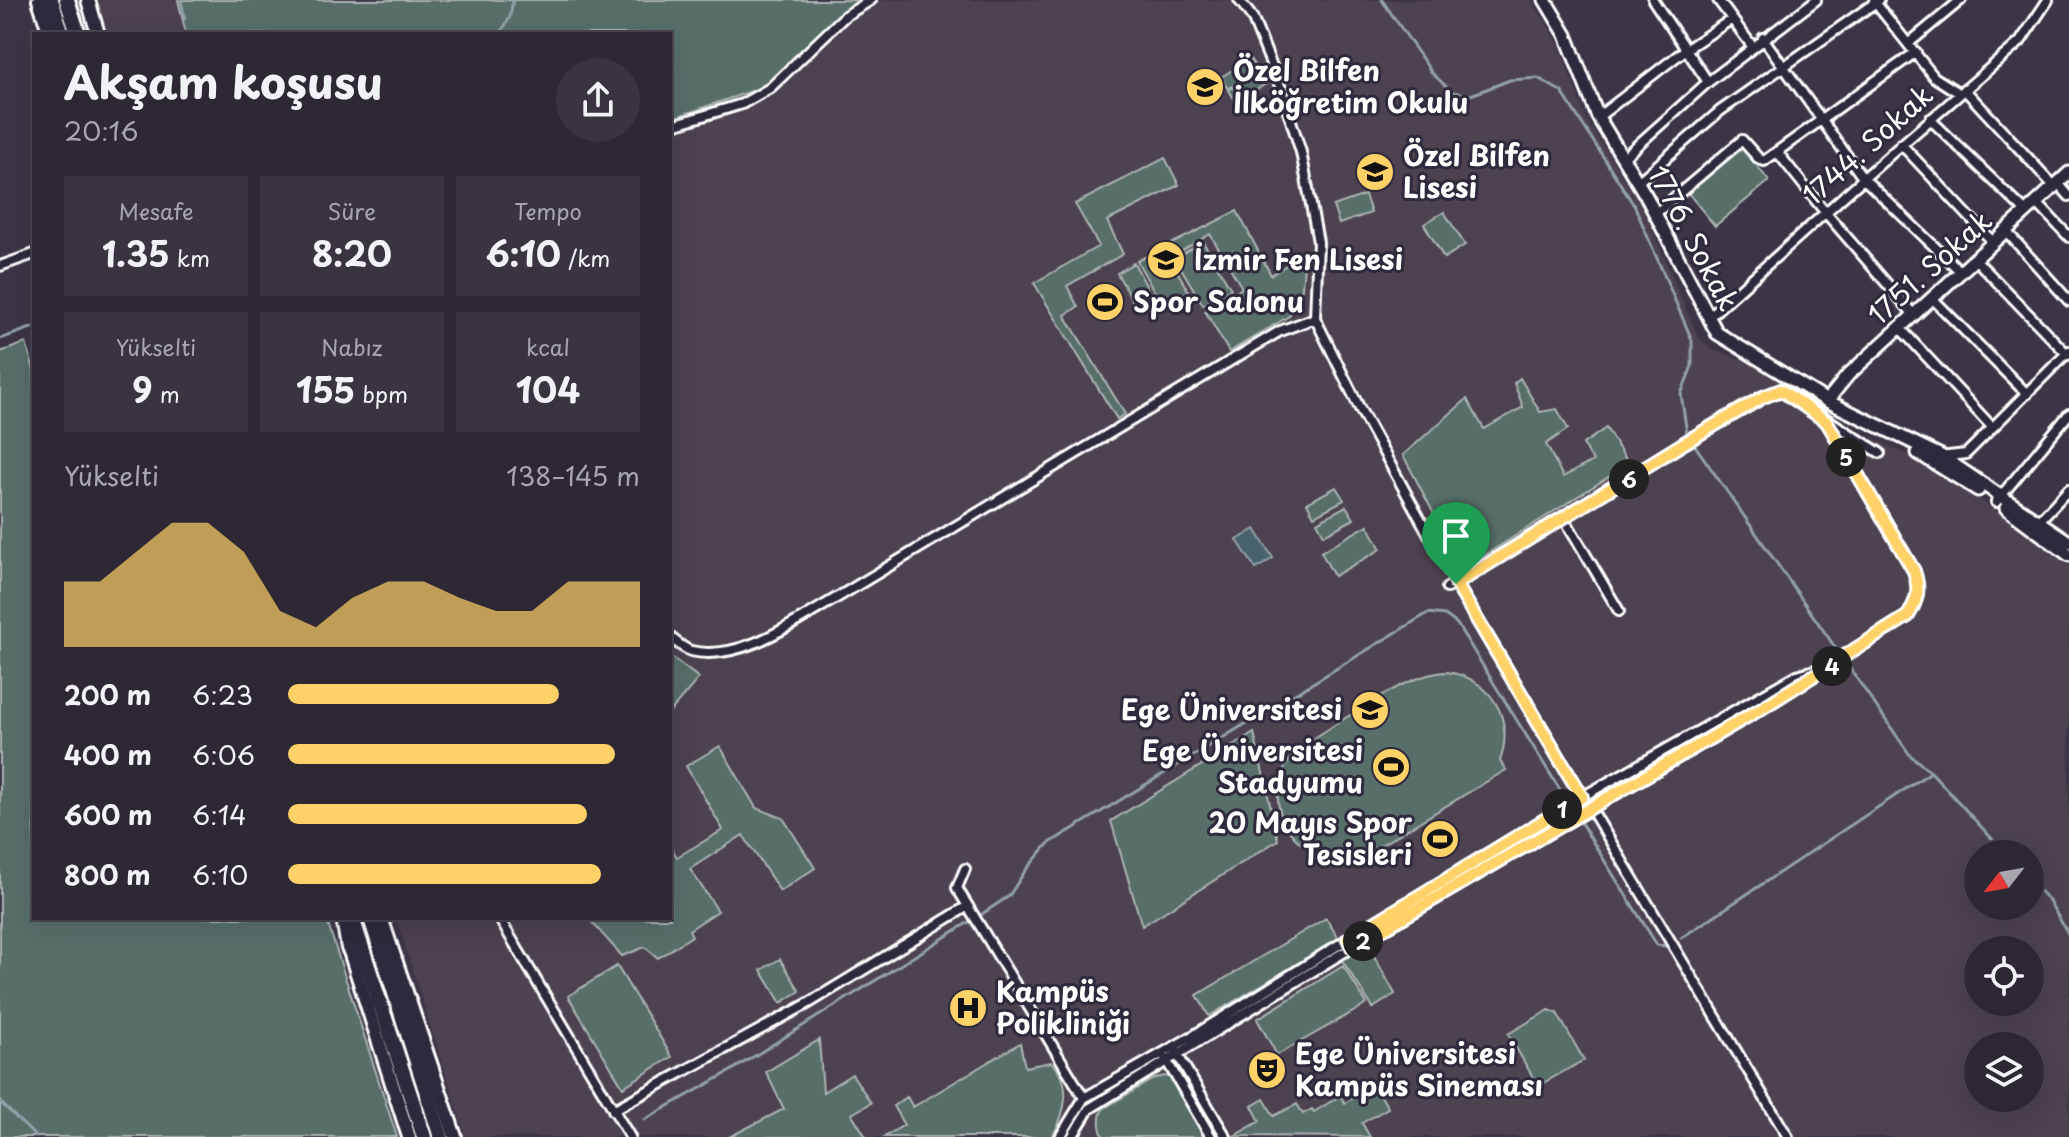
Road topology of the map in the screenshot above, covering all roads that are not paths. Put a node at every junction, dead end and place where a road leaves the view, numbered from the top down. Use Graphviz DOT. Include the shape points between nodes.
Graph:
graph roads {
  1 [pos="39,0"];
  2 [pos="51,0"];
  3 [pos="67,0"];
  4 [pos="88,0"];
  5 [pos="871,0"];
  6 [pos="1239,0"];
  7 [pos="1545,0"];
  8 [pos="1653,0"];
  9 [pos="1718,0"];
  10 [pos="1796,0"];
  11 [pos="1816,0"];
  12 [pos="1961,0"];
  13 [pos="2048,0"];
  14 [pos="1876,1"];
  15 [pos="1802,9"];
  16 [pos="1732,19"];
  17 [pos="49,32"];
  18 [pos="61,32"];
  19 [pos="77,32"];
  20 [pos="97,32"];
  21 [pos="1763,38"];
  22 [pos="1909,43"];
  23 [pos="1752,46"];
  24 [pos="1685,50"];
  25 [pos="1916,52"];
  26 [pos="1784,67"];
  27 [pos="1708,82"];
  28 [pos="1961,91"];
  29 [pos="1598,117"];
  30 [pos="1930,119"];
  31 [pos="1820,120"];
  32 [pos="672,125"];
  33 [pos="1901,144"];
  34 [pos="1778,153"];
  35 [pos="1623,158"];
  36 [pos="2069,173"];
  37 [pos="1863,178"];
  38 [pos="1638,182"];
  39 [pos="2056,185"];
  40 [pos="2069,196"];
  41 [pos="2037,203"];
  42 [pos="1825,212"];
  43 [pos="2026,212"];
  44 [pos="1655,214"];
  45 [pos="2006,231"];
  46 [pos="2069,237"];
  47 [pos="1993,242"];
  48 [pos="32,255"];
  49 [pos="1975,259"];
  50 [pos="0,266"];
  51 [pos="1961,272"];
  52 [pos="1932,298"];
  53 [pos="2069,301"];
  54 [pos="1914,315"];
  55 [pos="1710,316"];
  56 [pos="1315,318"];
  57 [pos="1900,328"];
  58 [pos="2068,353"];
  59 [pos="2027,394"];
  60 [pos="1827,401"];
  61 [pos="2069,414"];
  62 [pos="1827,422"];
  63 [pos="1992,427"];
  64 [pos="1880,453"];
  65 [pos="1936,458"];
  66 [pos="2069,489"];
  67 [pos="1998,499"];
  68 [pos="1564,518"];
  69 [pos="2040,520"];
  70 [pos="2069,542"];
  71 [pos="2069,555"];
  72 [pos="1452,586"];
  73 [pos="1619,611"];
  74 [pos="672,638"];
  75 [pos="1839,662"];
  76 [pos="1744,705"];
  77 [pos="1749,715"];
  78 [pos="1700,730"];
  79 [pos="1706,739"];
  80 [pos="1582,797"];
  81 [pos="1590,809"];
  82 [pos="965,869"];
  83 [pos="968,906"];
  84 [pos="342,920"];
  85 [pos="353,920"];
  86 [pos="372,920"];
  87 [pos="382,920"];
  88 [pos="500,920"];
  89 [pos="1350,943"];
  90 [pos="349,948"];
  91 [pos="1176,1051"];
  92 [pos="1165,1058"];
  93 [pos="1085,1098"];
  94 [pos="1090,1108"];
  95 [pos="613,1110"];
  96 [pos="409,1137"];
  97 [pos="424,1137"];
  98 [pos="441,1137"];
  99 [pos="455,1137"];
  100 [pos="630,1137"];
  101 [pos="1060,1137"];
  102 [pos="1072,1137"];
  103 [pos="1211,1137"];
  104 [pos="1226,1137"];
  105 [pos="1788,1137"];
  1 -- 17 [label="main road"];
  2 -- 18 [label="highway"];
  3 -- 19 [label="highway"];
  4 -- 20 [label="main road"];
  5 -- 32 [label="street" via="845,16 770,88 742,104"];
  6 -- 56 [label="street" via="1252,17 1276,75 1301,152 1318,242"];
  7 -- 29 [label="street, 1776. Sokak" via="1566,35"];
  8 -- 24 [label="street"];
  9 -- 16 [label="street"];
  10 -- 15 [label="street"];
  11 -- 15 [label="street"];
  12 -- 22 [label="street"];
  13 -- 28 [label="street, 1744. Sokak" via="2020,42"];
  14 -- 22 [label="street"];
  14 -- 26 [label="street"];
  15 -- 21 [label="street"];
  16 -- 23 [label="street"];
  16 -- 24 [label="street"];
  21 -- 23 [label="street"];
  21 -- 26 [label="street"];
  22 -- 25 [label="street"];
  23 -- 27 [label="street"];
  24 -- 27 [label="street"];
  24 -- 29 [label="street"];
  25 -- 28 [label="street" via="1936,79"];
  25 -- 31 [label="street"];
  26 -- 31 [label="street"];
  26 -- 38 [label="street" via="1720,111"];
  27 -- 35 [label="street"];
  28 -- 30 [label="street, 1744. Sokak"];
  28 -- 39 [label="street"];
  29 -- 35 [label="street, 1776. Sokak"];
  30 -- 33 [label="street, 1744. Sokak"];
  30 -- 43 [label="street"];
  31 -- 34 [label="street"];
  31 -- 37 [label="street"];
  33 -- 37 [label="street, 1744. Sokak"];
  33 -- 47 [label="street"];
  34 -- 42 [label="street"];
  34 -- 44 [label="street" via="1764,161 1742,140"];
  35 -- 38 [label="street, 1776. Sokak"];
  36 -- 39 [label="street, 1751. Sokak"];
  37 -- 42 [label="street, 1744. Sokak"];
  37 -- 51 [label="street"];
  38 -- 44 [label="street, 1776. Sokak"];
  39 -- 40 [label="street"];
  39 -- 41 [label="street, 1751. Sokak"];
  41 -- 43 [label="street, 1751. Sokak"];
  41 -- 46 [label="street"];
  42 -- 54 [label="street"];
  42 -- 55 [label="street, 1744. Sokak"];
  43 -- 45 [label="street, 1751. Sokak"];
  44 -- 55 [label="street, 1776. Sokak"];
  45 -- 47 [label="street, 1751. Sokak"];
  45 -- 53 [label="street"];
  47 -- 49 [label="street, 1751. Sokak"];
  48 -- 50 [label="street"];
  49 -- 51 [label="street, 1751. Sokak"];
  49 -- 58 [label="street"];
  51 -- 52 [label="street, 1751. Sokak"];
  52 -- 54 [label="street, 1751. Sokak"];
  52 -- 59 [label="street"];
  54 -- 57 [label="street, 1751. Sokak"];
  55 -- 60 [label="street, 1776. Sokak" via="1717,333"];
  56 -- 72 [label="street"];
  56 -- 74 [label="street" via="1280,331 771,634 719,652 689,651"];
  57 -- 60 [label="street, 1751. Sokak"];
  57 -- 63 [label="street"];
  58 -- 59 [label="street"];
  59 -- 63 [label="street"];
  60 -- 65 [label="street, 1776. Sokak"];
  61 -- 67 [label="street"];
  62 -- 64 [label="street"];
  62 -- 68 [label="street" via="1781,390"];
  62 -- 75 [label="street" via="1919,587 1908,616"];
  63 -- 65 [label="street" via="1966,454"];
  65 -- 67 [label="street, 1776. Sokak"];
  66 -- 69 [label="street"];
  67 -- 69 [label="street, 1776. Sokak"];
  67 -- 71 [label="street, 1776. Sokak"];
  68 -- 72 [label="street"];
  68 -- 73 [label="street"];
  69 -- 70 [label="street, 1776. Sokak"];
  72 -- 80 [label="street"];
  75 -- 76 [label="street" via="1797,675"];
  75 -- 77 [label="street"];
  76 -- 77 [label="street"];
  76 -- 78 [label="street"];
  77 -- 79 [label="street"];
  78 -- 79 [label="street"];
  78 -- 80 [label="street"];
  79 -- 81 [label="street"];
  80 -- 81 [label="street"];
  80 -- 89 [label="street"];
  81 -- 89 [label="street"];
  81 -- 105 [label="street"];
  82 -- 83 [label="street" via="957,888"];
  83 -- 93 [label="street"];
  83 -- 95 [label="street" via="809,1003"];
  84 -- 90 [label="highway"];
  85 -- 97 [label="highway"];
  86 -- 98 [label="highway"];
  87 -- 99 [label="main road"];
  88 -- 95 [label="street"];
  89 -- 91 [label="street"];
  90 -- 96 [label="main road"];
  91 -- 92 [label="street"];
  91 -- 104 [label="street"];
  92 -- 93 [label="street"];
  92 -- 94 [label="street"];
  92 -- 103 [label="street"];
  93 -- 94 [label="street" via="1093,1100"];
  93 -- 101 [label="street"];
  94 -- 102 [label="street"];
  95 -- 100 [label="street"];
}
